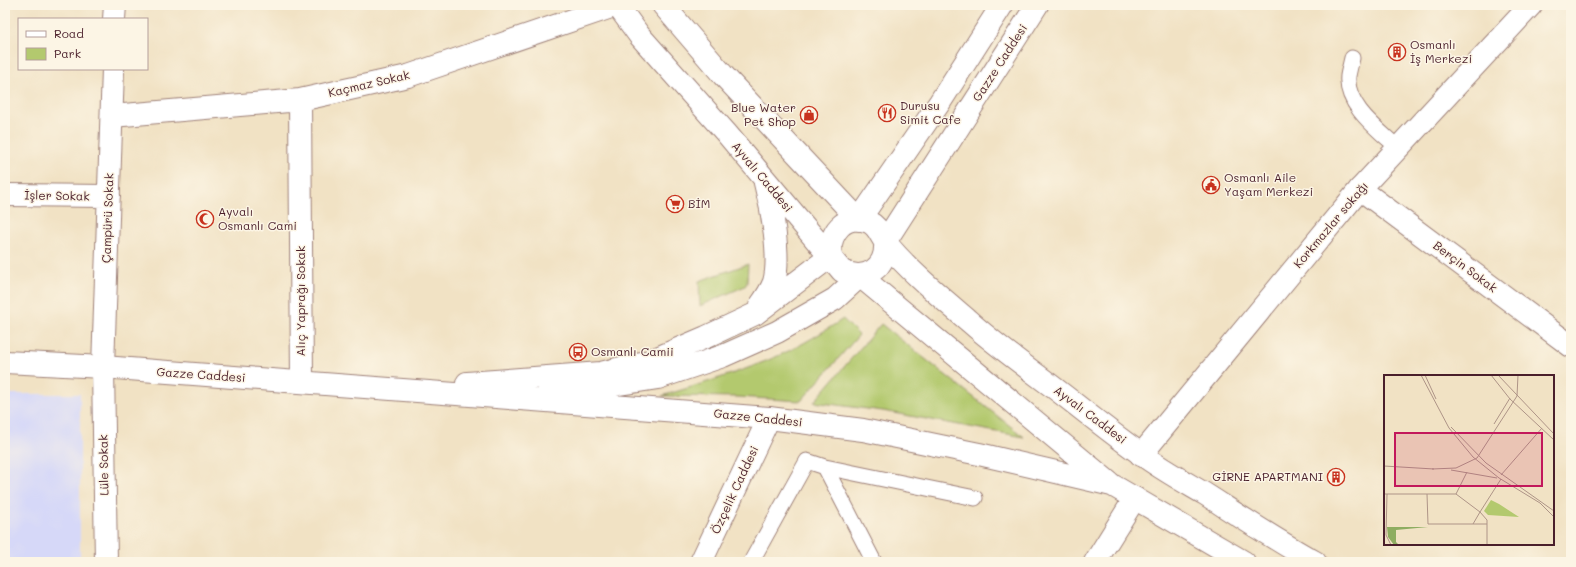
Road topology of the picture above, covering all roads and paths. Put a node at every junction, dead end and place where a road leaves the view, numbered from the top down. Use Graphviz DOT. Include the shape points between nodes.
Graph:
graph roads {
  1 [pos="115,5"];
  2 [pos="617,5"];
  3 [pos="663,5"];
  4 [pos="1002,5"];
  5 [pos="1037,5"];
  6 [pos="1531,5"];
  7 [pos="114,18"];
  8 [pos="1352,58"];
  9 [pos="113,70"];
  10 [pos="300,100"];
  11 [pos="112,116"];
  12 [pos="1398,148"];
  13 [pos="764,178"];
  14 [pos="1360,189"];
  15 [pos="5,195"];
  16 [pos="109,196"];
  17 [pos="860,220"];
  18 [pos="885,242"];
  19 [pos="831,256"];
  20 [pos="860,276"];
  21 [pos="755,314"];
  22 [pos="1571,346"];
  23 [pos="5,362"];
  24 [pos="103,367"];
  25 [pos="302,382"];
  26 [pos="398,389"];
  27 [pos="768,418"];
  28 [pos="1141,455"];
  29 [pos="825,467"];
  30 [pos="1112,485"];
  31 [pos="975,498"];
  32 [pos="1135,498"];
  33 [pos="106,562"];
  34 [pos="702,562"];
  35 [pos="751,562"];
  36 [pos="874,562"];
  37 [pos="1095,562"];
  38 [pos="1244,562"];
  39 [pos="1314,562"];
  1 -- 7 [label="main road"];
  2 -- 10 [label="main road, Kaçmaz Sokak" via="408,76"];
  2 -- 13 [label="main road, Ayvalı Caddesi" via="639,35"];
  3 -- 17 [label="main road, Ayvalı Caddesi" via="723,75"];
  4 -- 17 [label="main road"];
  5 -- 18 [label="main road, Gazze Caddesi"];
  6 -- 12 [label="main road, Korkmazlar sokağı"];
  8 -- 12 [label="lane" via="1348,76 1349,90 1360,112"];
  9 -- 11 [label="main road, Çampürü Sokak"];
  10 -- 11 [label="main road, Kaçmaz Sokak"];
  10 -- 25 [label="main road, Alıç Yaprağı Sokak"];
  11 -- 16 [label="main road, Çampürü Sokak"];
  12 -- 14 [label="main road, Korkmazlar sokağı"];
  13 -- 19 [label="main road, Ayvalı Caddesi"];
  13 -- 21 [label="main road" via="771,205 776,266 774,281"];
  14 -- 22 [label="main road, Berçin Sokak"];
  14 -- 28 [label="main road, Korkmazlar sokağı"];
  15 -- 16 [label="main road, İşler Sokak"];
  16 -- 24 [label="main road, Çampürü Sokak"];
  17 -- 18 [label="main road, Ayvalı Caddesi" via="876,227"];
  17 -- 19 [label="main road" via="850,221 836,231 830,247"];
  18 -- 20 [label="main road" via="886,251 880,264 869,273"];
  18 -- 28 [label="main road, Ayvalı Caddesi" via="910,270 972,324"];
  19 -- 20 [label="main road, Ayvalı Caddesi" via="842,271"];
  19 -- 21 [label="main road, Gazze Caddesi"];
  20 -- 26 [label="main road, Gazze Caddesi" via="835,299 777,332 723,356 658,378 613,385 545,390"];
  20 -- 30 [label="main road, Ayvalı Caddesi"];
  21 -- 26 [label="main road, Gazze Caddesi" via="650,361 601,373"];
  23 -- 24 [label="main road, Gazze Caddesi"];
  24 -- 25 [label="main road, Gazze Caddesi"];
  24 -- 33 [label="main road, Lüle Sokak"];
  25 -- 26 [label="main road, Gazze Caddesi"];
  26 -- 27 [label="main road, Gazze Caddesi"];
  27 -- 30 [label="main road, Gazze Caddesi" via="863,430"];
  27 -- 34 [label="main road, Özçelik Caddesi"];
  28 -- 39 [label="main road, Ayvalı Caddesi"];
  29 -- 31 [label="lane"];
  29 -- 35 [label="lane" via="807,461"];
  29 -- 36 [label="lane"];
  30 -- 32 [label="main road, Ayvalı Caddesi"];
  32 -- 37 [label="main road"];
  32 -- 38 [label="main road, Ayvalı Caddesi"];
}
